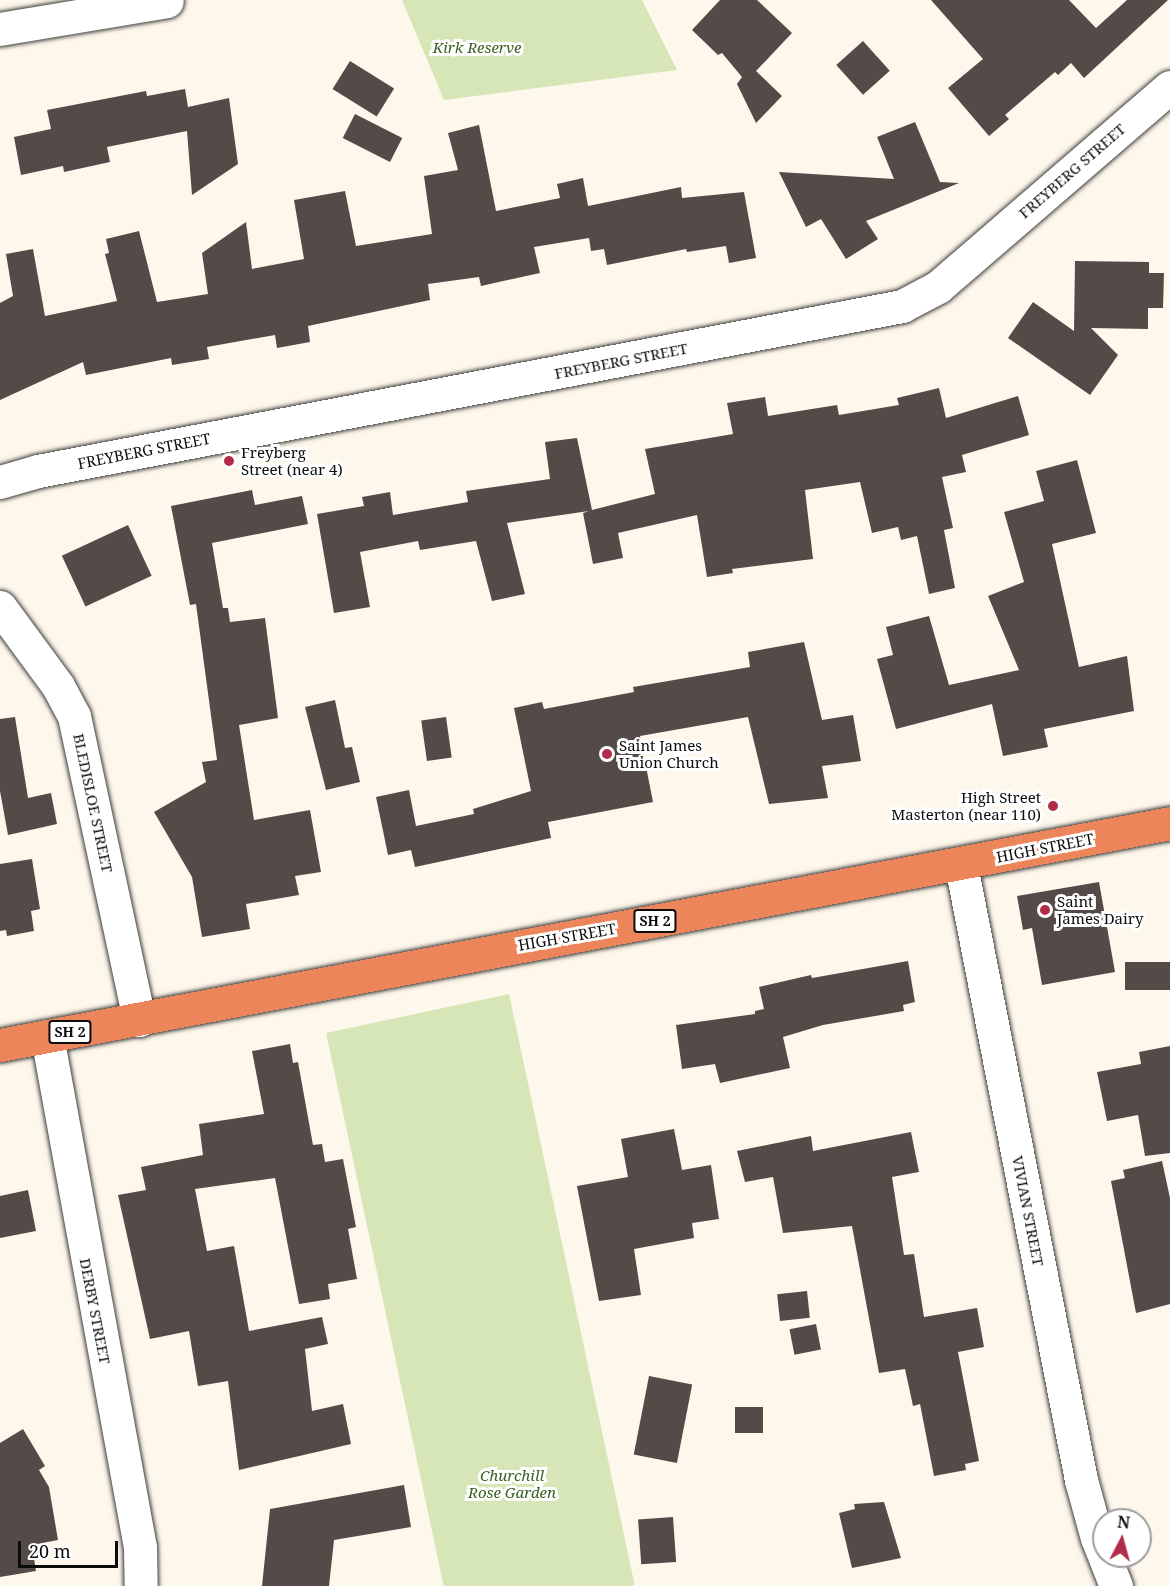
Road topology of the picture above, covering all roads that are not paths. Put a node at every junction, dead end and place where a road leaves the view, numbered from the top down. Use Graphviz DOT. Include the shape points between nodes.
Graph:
graph roads {
  1 [pos="166,1"];
  2 [pos="0,29"];
  3 [pos="1170,87"];
  4 [pos="0,482"];
  5 [pos="0,607"];
  6 [pos="1170,823"];
  7 [pos="961,864"];
  8 [pos="139,1020"];
  9 [pos="47,1036"];
  10 [pos="0,1045"];
  11 [pos="141,1586"];
  12 [pos="1116,1586"];
  1 -- 2 [label="street"];
  3 -- 4 [label="street, FREYBERG STREET" via="938,287 902,306 38,471"];
  5 -- 8 [label="street, BLEDISLOE STREET" via="58,686 74,716"];
  6 -- 7 [label="highway, HIGH STREET / SH 2"];
  7 -- 8 [label="highway, HIGH STREET / SH 2"];
  7 -- 12 [label="street, VIVIAN STREET" via="1081,1480"];
  8 -- 9 [label="highway, HIGH STREET / SH 2"];
  9 -- 10 [label="highway, HIGH STREET / SH 2"];
  9 -- 11 [label="street, DERBY STREET" via="140,1547"];
}
